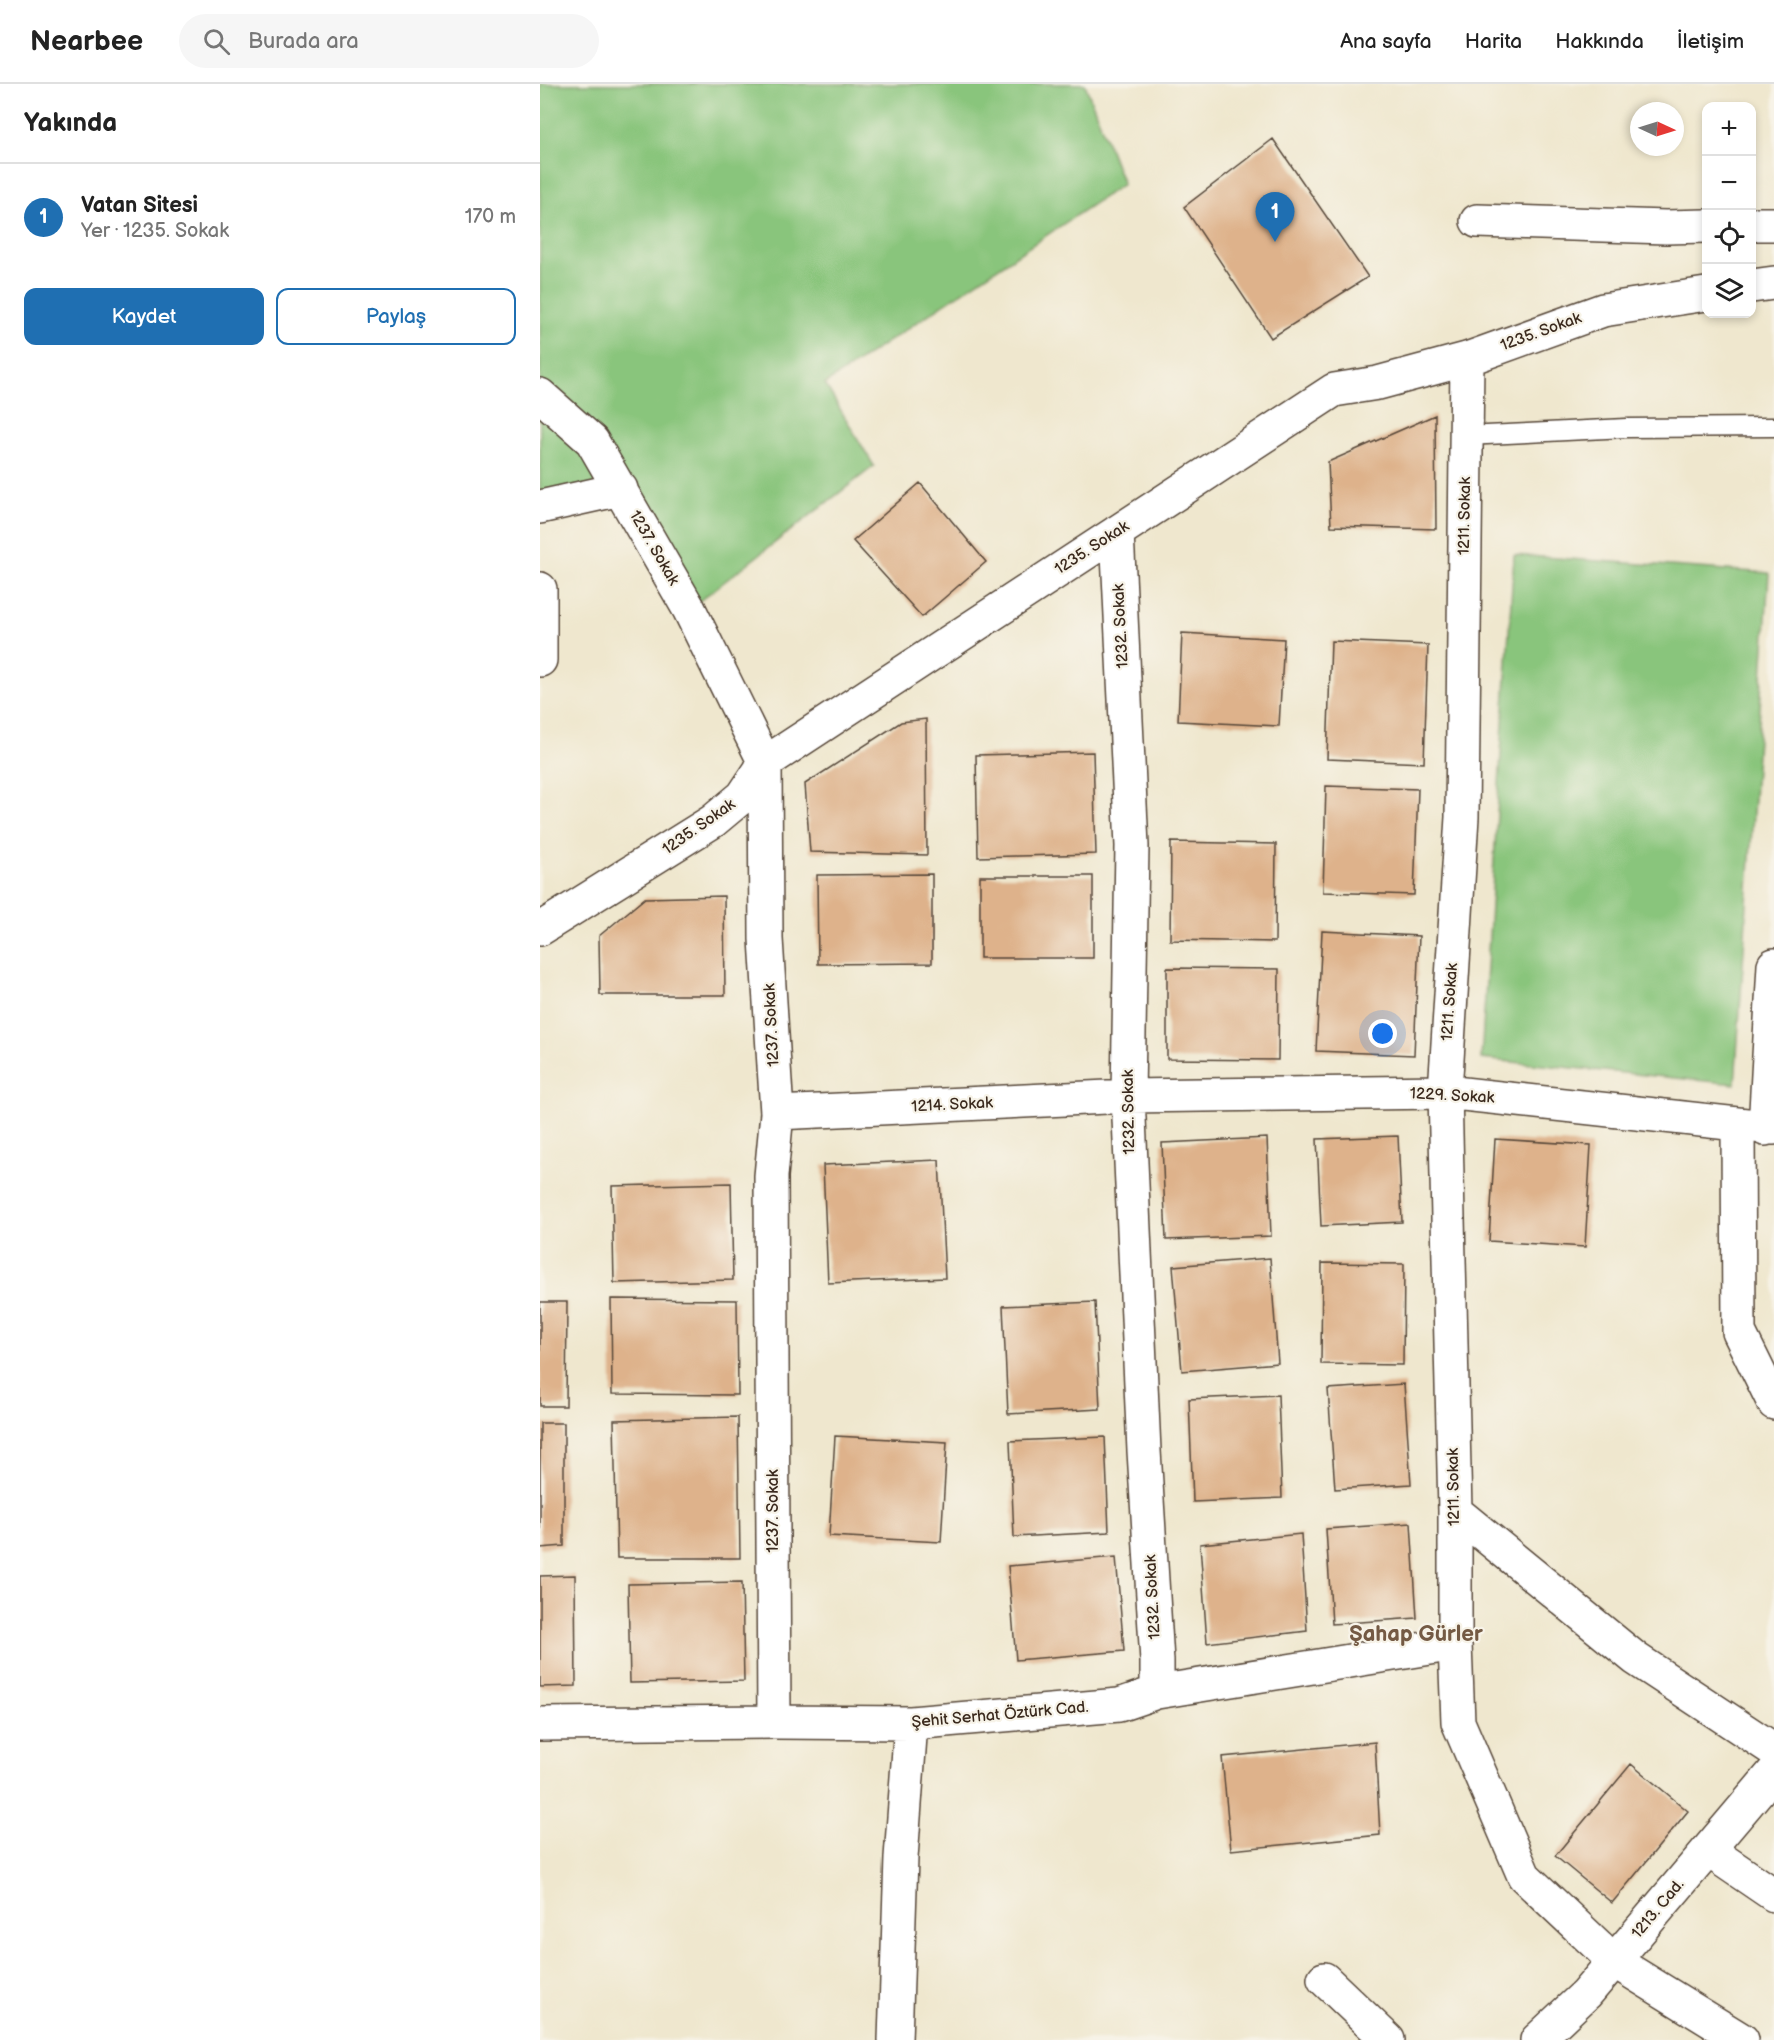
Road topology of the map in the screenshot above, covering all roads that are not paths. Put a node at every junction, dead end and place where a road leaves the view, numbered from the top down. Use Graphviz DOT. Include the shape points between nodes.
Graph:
graph roads {
  1 [pos="1478,221"];
  2 [pos="1756,224"];
  3 [pos="1774,224"];
  4 [pos="1702,225"];
  5 [pos="1774,283"];
  6 [pos="1756,285"];
  7 [pos="1702,295"];
  8 [pos="1467,359"];
  9 [pos="540,395"];
  10 [pos="1774,427"];
  11 [pos="1466,436"];
  12 [pos="621,489"];
  13 [pos="540,507"];
  14 [pos="1117,532"];
  15 [pos="540,589"];
  16 [pos="540,660"];
  17 [pos="765,763"];
  18 [pos="540,929"];
  19 [pos="1774,965"];
  20 [pos="1445,1092"];
  21 [pos="1128,1096"];
  22 [pos="777,1113"];
  23 [pos="1759,1128"];
  24 [pos="1774,1403"];
  25 [pos="1455,1511"];
  26 [pos="1455,1644"];
  27 [pos="1157,1692"];
  28 [pos="774,1722"];
  29 [pos="911,1723"];
  30 [pos="540,1724"];
  31 [pos="1774,1750"];
  32 [pos="1774,1772"];
  33 [pos="1708,1850"];
  34 [pos="1774,1896"];
  35 [pos="1614,1961"];
  36 [pos="1324,1979"];
  37 [pos="894,2040"];
  38 [pos="1388,2040"];
  39 [pos="1537,2040"];
  40 [pos="1742,2040"];
  1 -- 4 [label="street"];
  2 -- 3 [label="street"];
  5 -- 6 [label="street"];
  7 -- 8 [label="street, 1235. Sokak" via="1603,310"];
  8 -- 11 [label="street, 1211. Sokak"];
  8 -- 14 [label="street, 1235. Sokak" via="1378,383 1334,390"];
  9 -- 12 [label="street, 1237. Sokak" via="592,441"];
  10 -- 11 [label="lane" via="1626,428"];
  11 -- 20 [label="street, 1211. Sokak" via="1462,817"];
  12 -- 13 [label="street"];
  12 -- 17 [label="street, 1237. Sokak" via="689,609"];
  14 -- 17 [label="street, 1235. Sokak"];
  14 -- 21 [label="street, 1232. Sokak" via="1132,846"];
  15 -- 16 [label="street"];
  17 -- 18 [label="street, 1235. Sokak" via="743,796 712,821"];
  17 -- 22 [label="street, 1237. Sokak" via="766,939"];
  19 -- 23 [label="street"];
  20 -- 21 [label="street, 1229. Sokak"];
  20 -- 23 [label="street, 1229. Sokak"];
  20 -- 25 [label="street, 1211. Sokak"];
  21 -- 22 [label="street, 1214. Sokak"];
  21 -- 27 [label="street, 1232. Sokak"];
  22 -- 28 [label="street, 1237. Sokak" via="771,1176"];
  23 -- 24 [label="street" via="1739,1332"];
  25 -- 26 [label="street, 1211. Sokak"];
  25 -- 31 [label="street" via="1636,1659"];
  26 -- 27 [label="street, Şehit Serhat Öztürk Cad."];
  26 -- 35 [label="street, 1211. Sokak" via="1458,1722 1524,1876"];
  27 -- 29 [label="street, Şehit Serhat Öztürk Cad." via="1119,1705"];
  28 -- 29 [label="street, Şehit Serhat Öztürk Cad."];
  28 -- 30 [label="street, Şehit Serhat Öztürk Cad."];
  29 -- 37 [label="street"];
  32 -- 33 [label="street, 1213. Cad."];
  33 -- 34 [label="street"];
  33 -- 35 [label="street, 1213. Cad."];
  35 -- 39 [label="street, 1213. Cad."];
  35 -- 40 [label="street, 1211. Sokak"];
  36 -- 38 [label="street"];
}
